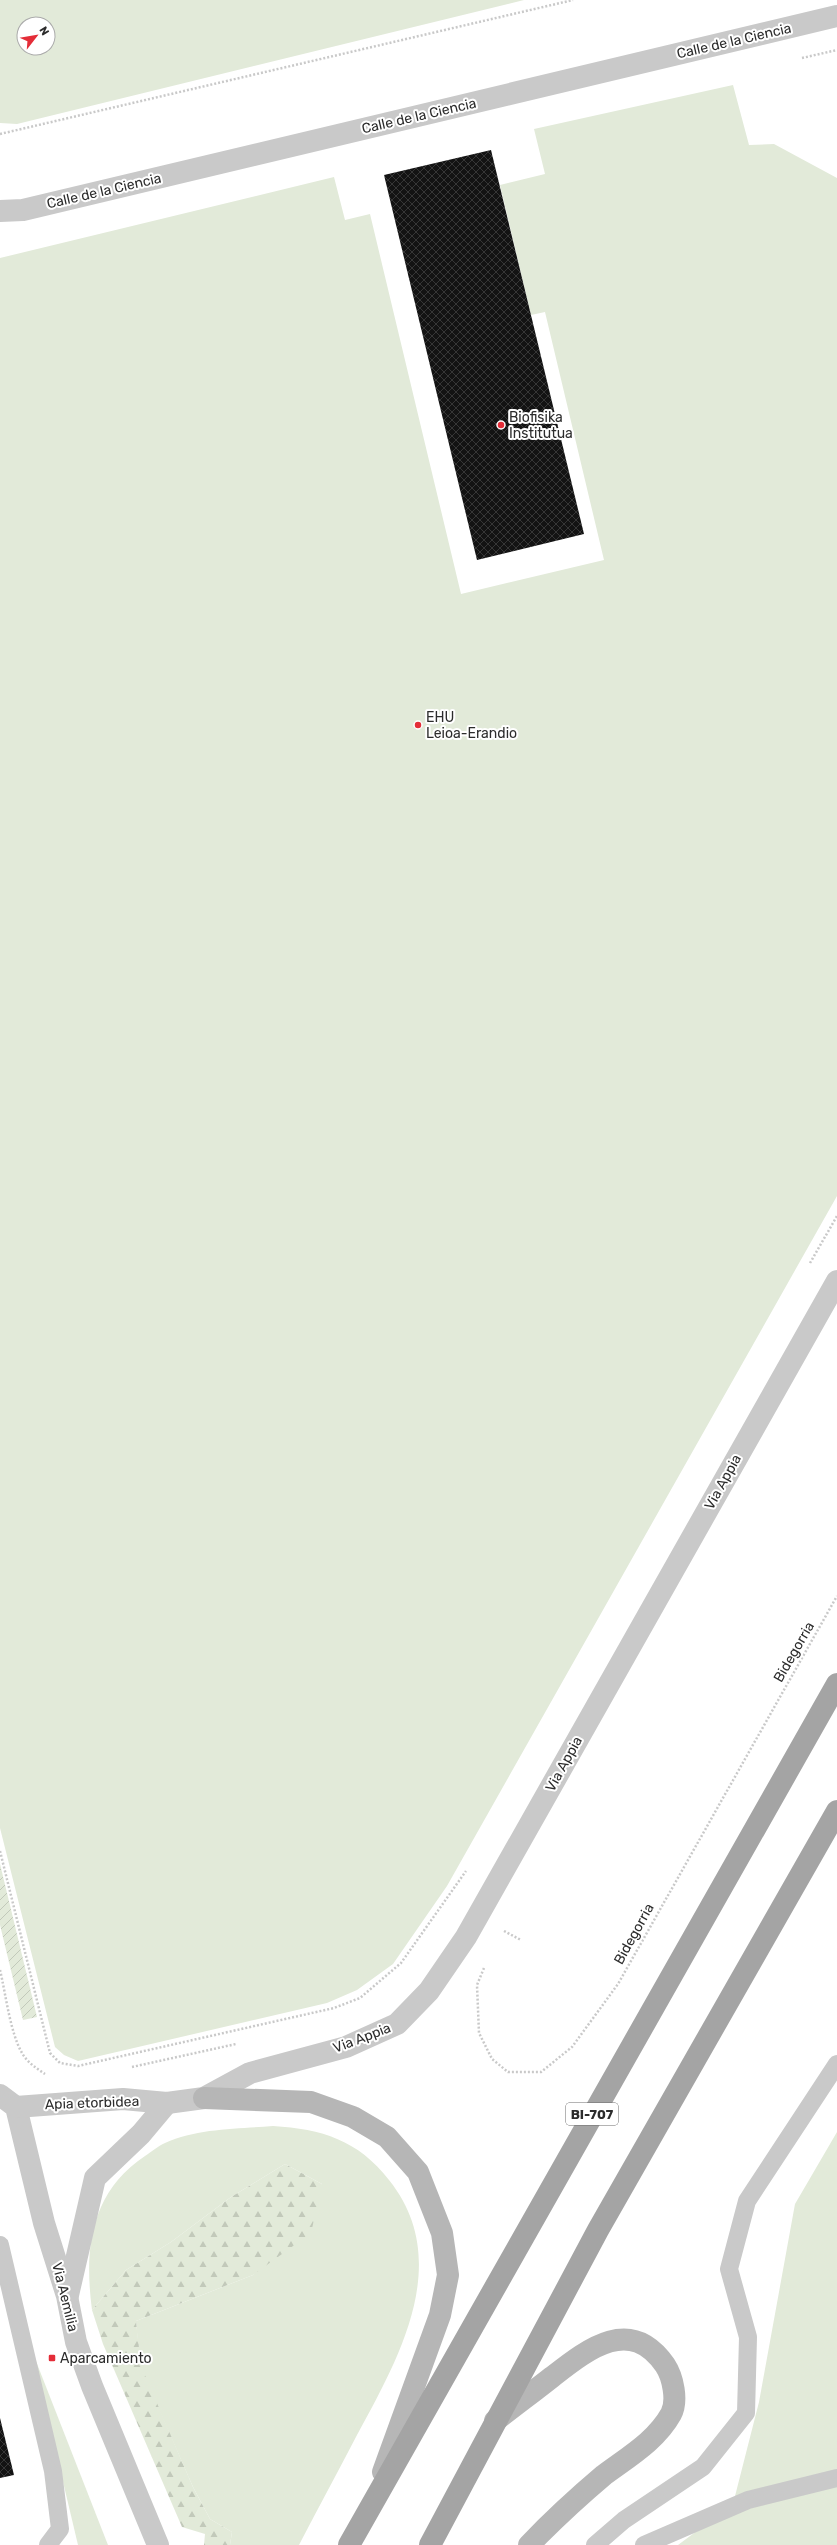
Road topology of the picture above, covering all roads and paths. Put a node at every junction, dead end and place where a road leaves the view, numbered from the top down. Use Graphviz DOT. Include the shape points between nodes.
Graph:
graph roads {
  1 [pos="573,0"];
  2 [pos="837,16"];
  3 [pos="0,134"];
  4 [pos="0,211"];
  5 [pos="837,1216"];
  6 [pos="810,1264"];
  7 [pos="837,1281"];
  8 [pos="837,1596"];
  9 [pos="837,1684"];
  10 [pos="837,1811"];
  11 [pos="0,1851"];
  12 [pos="470,1864"];
  13 [pos="466,1936"];
  14 [pos="0,1970"];
  15 [pos="244,2042"];
  16 [pos="837,2064"];
  17 [pos="129,2068"];
  18 [pos="51,2076"];
  19 [pos="204,2098"];
  20 [pos="8,2101"];
  21 [pos="168,2103"];
  22 [pos="0,2245"];
  23 [pos="67,2296"];
  24 [pos="495,2421"];
  25 [pos="837,2478"];
  26 [pos="367,2517"];
  27 [pos="48,2545"];
  28 [pos="158,2545"];
  29 [pos="349,2545"];
  30 [pos="430,2545"];
  31 [pos="529,2545"];
  32 [pos="595,2545"];
  33 [pos="644,2545"];
  1 -- 3 [label="path"];
  2 -- 4 [label="street, Calle de la Ciencia" via="23,210"];
  5 -- 6 [label="path"];
  7 -- 13 [label="street, Via Appia"];
  8 -- 13 [label="path, Bidegorria" via="618,1984 572,2047 541,2072 508,2072 492,2059 479,2033 477,1985 492,1952"];
  9 -- 26 [label="main road, BI-707" via="539,2208"];
  10 -- 24 [label="main road" via="598,2230"];
  11 -- 12 [label="path" via="50,2054 60,2063 78,2066 334,2008 360,1998 401,1963"];
  13 -- 19 [label="street, Via Appia" via="429,1991 397,2024 346,2047 250,2072"];
  14 -- 18 [label="path" via="16,2039 22,2054 30,2064"];
  15 -- 17 [label="path"];
  16 -- 32 [label="lane" via="748,2201 729,2269 748,2337 746,2413 702,2467 624,2520"];
  19 -- 21 [label="street, Via Appia"];
  19 -- 26 [label="main road" via="311,2102 353,2117 387,2137 418,2172 442,2232 448,2275 440,2315"];
  20 -- 21 [label="street, Apia etorbidea" via="122,2099"];
  20 -- 23 [label="street, Via Aemilia"];
  21 -- 23 [label="street" via="95,2178"];
  22 -- 27 [label="lane" via="53,2471 60,2529"];
  23 -- 28 [label="street, Via Aemilia" via="76,2342 92,2386"];
  24 -- 30 [label="main road"];
  24 -- 31 [label="main road" via="601,2342 639,2342 666,2366 675,2392 672,2413 659,2433 592,2486"];
  25 -- 33 [label="lane" via="748,2500"];
  26 -- 29 [label="main road, BI-707"];
}
